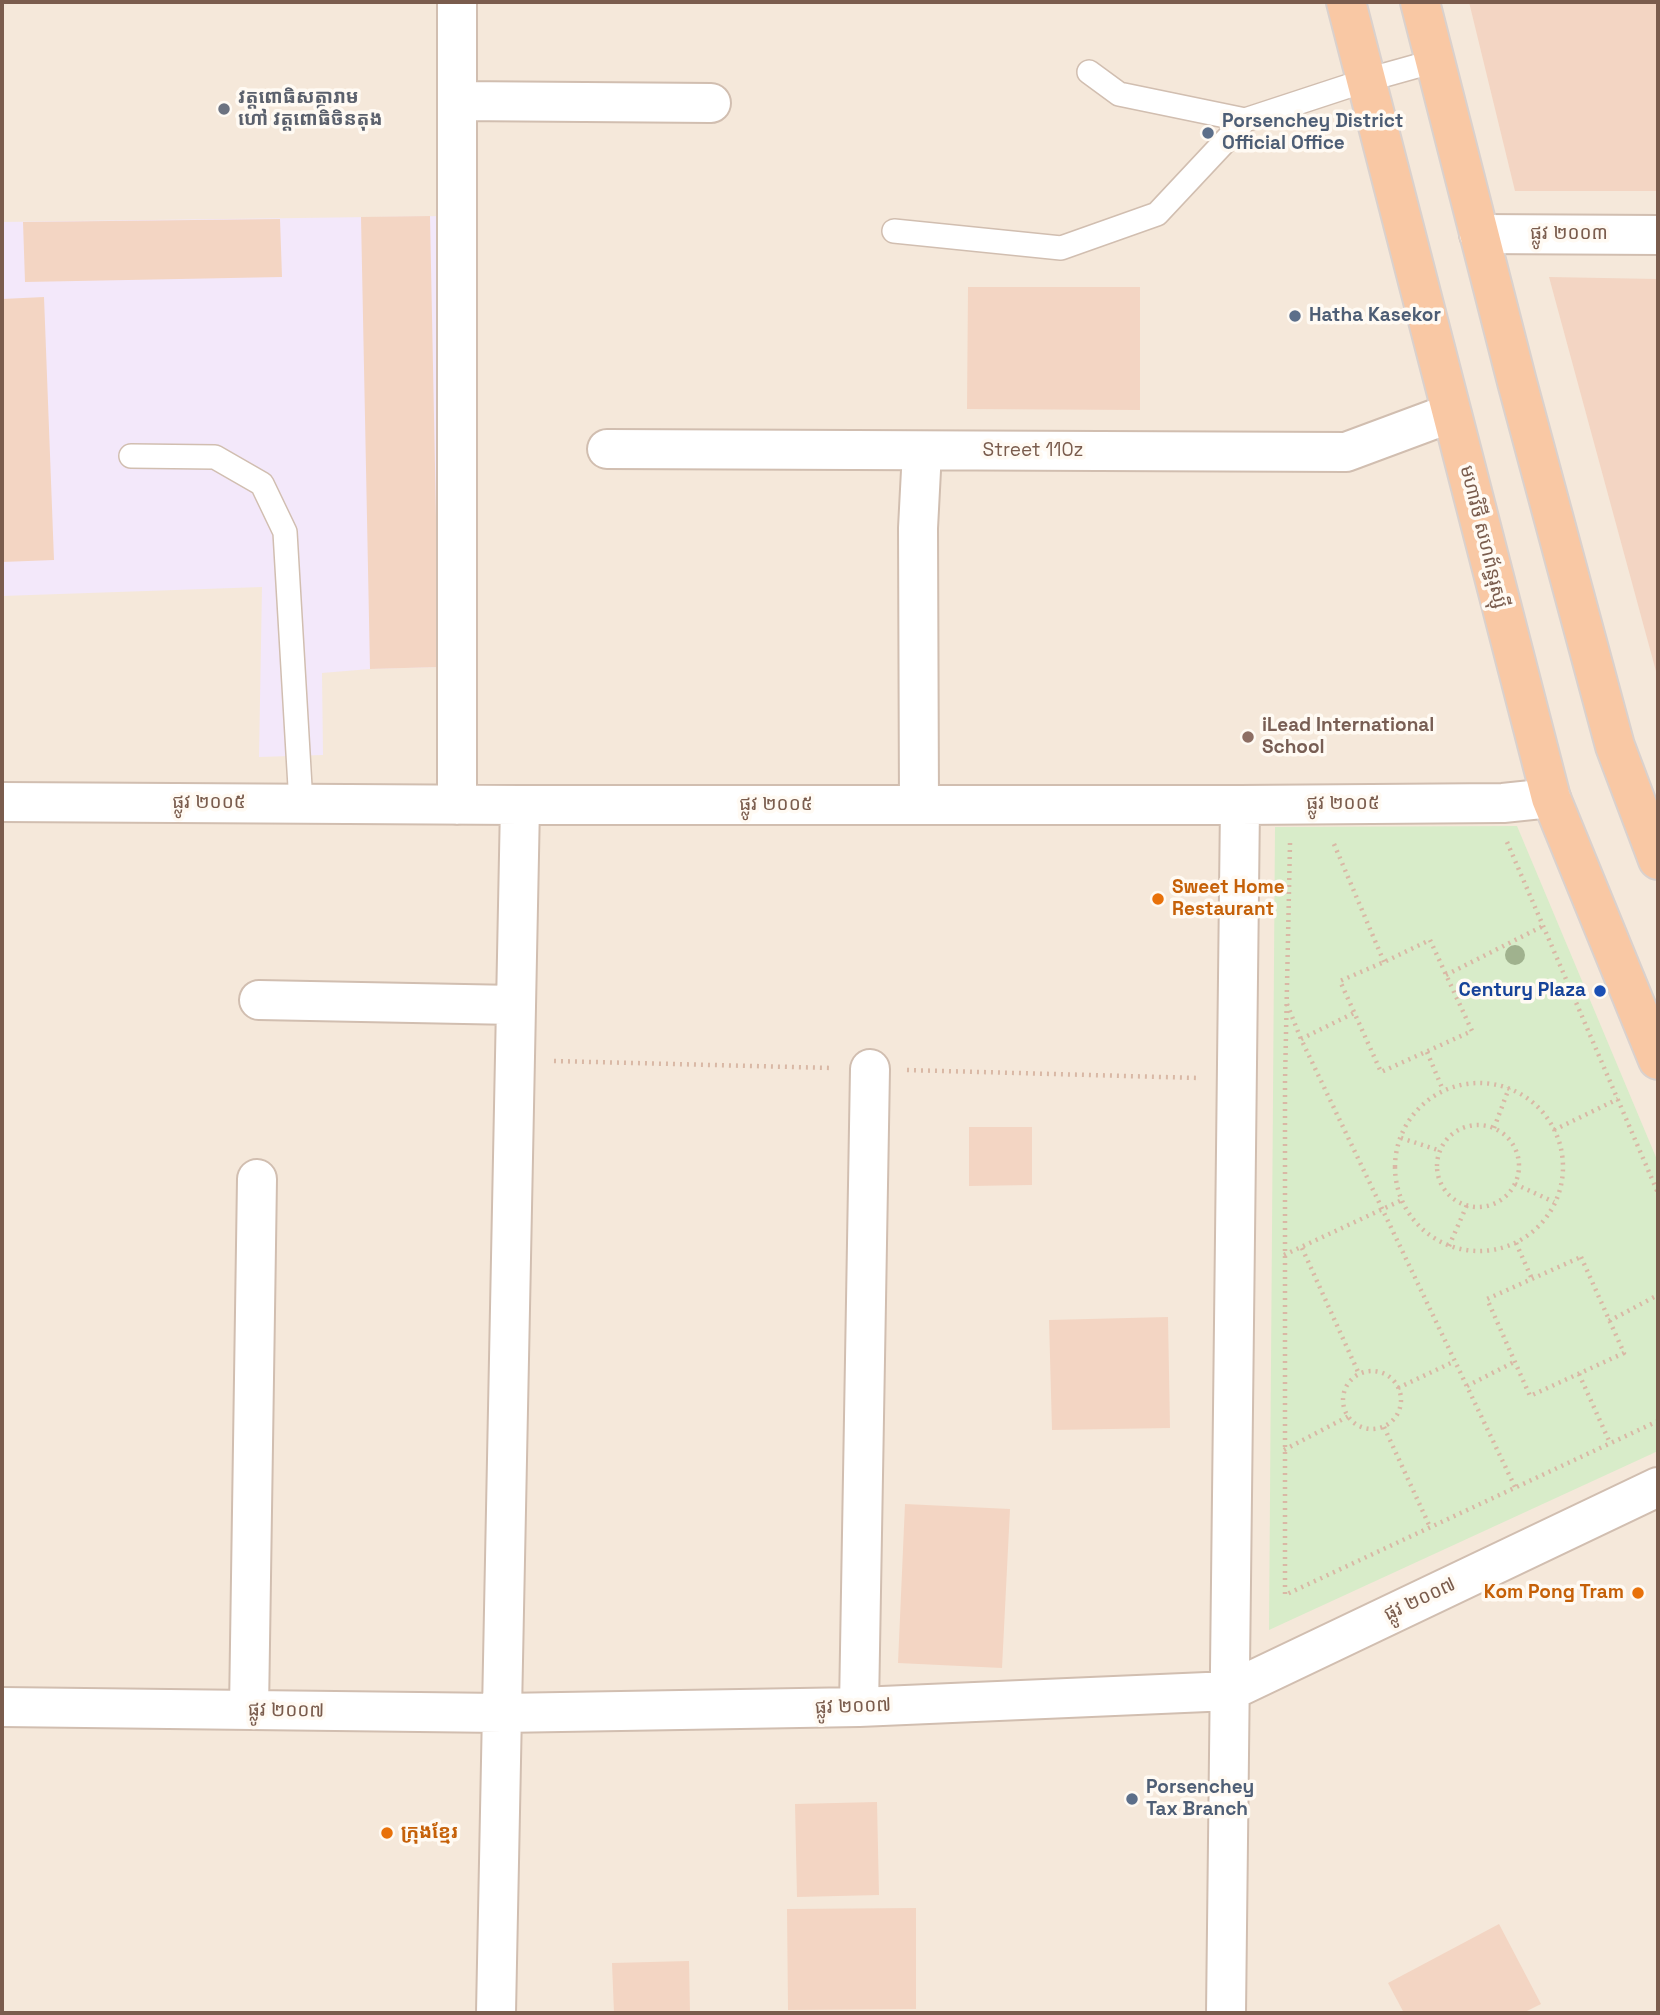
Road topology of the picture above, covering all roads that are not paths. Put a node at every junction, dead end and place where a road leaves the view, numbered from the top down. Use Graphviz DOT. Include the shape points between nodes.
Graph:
graph roads {
  1 [pos="457,2"];
  2 [pos="1346,2"];
  3 [pos="1420,2"];
  4 [pos="1435,61"];
  5 [pos="1089,72"];
  6 [pos="1367,80"];
  7 [pos="458,100"];
  8 [pos="710,103"];
  9 [pos="1245,120"];
  10 [pos="894,231"];
  11 [pos="1479,234"];
  12 [pos="1658,235"];
  13 [pos="1451,413"];
  14 [pos="607,449"];
  15 [pos="922,451"];
  16 [pos="131,456"];
  17 [pos="1551,798"];
  18 [pos="2,802"];
  19 [pos="301,804"];
  20 [pos="457,805"];
  21 [pos="520,805"];
  22 [pos="919,805"];
  23 [pos="1240,805"];
  24 [pos="1649,809"];
  25 [pos="1658,860"];
  26 [pos="258,1000"];
  27 [pos="516,1005"];
  28 [pos="1658,1060"];
  29 [pos="870,1069"];
  30 [pos="257,1179"];
  31 [pos="1658,1487"];
  32 [pos="1230,1691"];
  33 [pos="2,1707"];
  34 [pos="859,1707"];
  35 [pos="249,1710"];
  36 [pos="502,1713"];
  37 [pos="496,2013"];
  38 [pos="1226,2013"];
  1 -- 7 [label="street"];
  2 -- 6 [label="highway, មហាវិថី សហព័ន្ធរុស្ស៊ី"];
  3 -- 4 [label="highway"];
  4 -- 6 [label="lane"];
  4 -- 11 [label="highway"];
  5 -- 9 [label="lane" via="1119,94"];
  6 -- 9 [label="lane"];
  6 -- 13 [label="highway, មហាវិថី សហព័ន្ធរុស្ស៊ី"];
  7 -- 8 [label="street"];
  7 -- 20 [label="street"];
  9 -- 10 [label="lane" via="1157,214 1061,248"];
  11 -- 12 [label="street, ផ្លូវ ២០០៣"];
  11 -- 24 [label="highway" via="1615,746"];
  13 -- 15 [label="street, Street 110z" via="1346,452"];
  13 -- 17 [label="highway, មហាវិថី សហព័ន្ធរុស្ស៊ី"];
  14 -- 15 [label="street, Street 110z"];
  15 -- 22 [label="street"];
  16 -- 19 [label="lane" via="215,457 261,484 285,532"];
  17 -- 23 [label="street, ផ្លូវ ២០០៥" via="1503,803"];
  17 -- 28 [label="highway, មហាវិថី សហព័ន្ធរុស្ស៊ី"];
  18 -- 19 [label="street, ផ្លូវ ២០០៥"];
  19 -- 20 [label="street, ផ្លូវ ២០០៥"];
  20 -- 21 [label="street, ផ្លូវ ២០០៥"];
  21 -- 22 [label="street, ផ្លូវ ២០០៥"];
  21 -- 27 [label="street"];
  22 -- 23 [label="street, ផ្លូវ ២០០៥"];
  23 -- 32 [label="street"];
  24 -- 25 [label="highway"];
  26 -- 27 [label="street"];
  27 -- 36 [label="street"];
  29 -- 34 [label="street"];
  30 -- 35 [label="street"];
  31 -- 32 [label="street, ផ្លូវ ២០០៧"];
  32 -- 34 [label="street, ផ្លូវ ២០០៧"];
  32 -- 38 [label="street"];
  33 -- 35 [label="street, ផ្លូវ ២០០៧"];
  34 -- 36 [label="street, ផ្លូវ ២០០៧"];
  35 -- 36 [label="street, ផ្លូវ ២០០៧"];
  36 -- 37 [label="street"];
}
